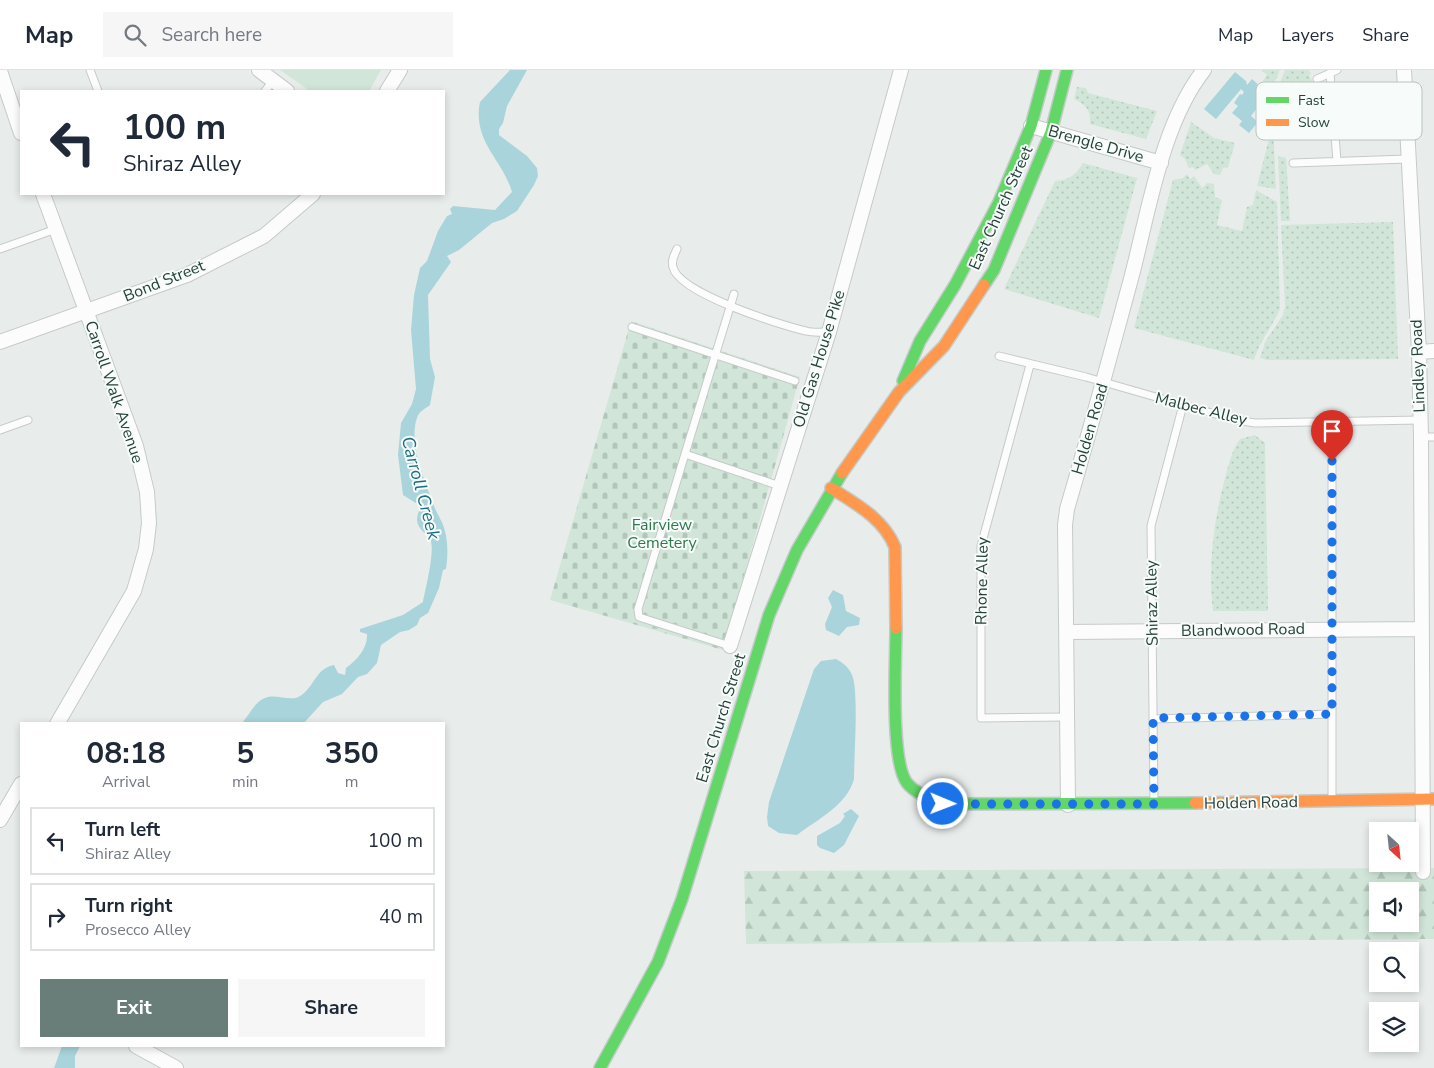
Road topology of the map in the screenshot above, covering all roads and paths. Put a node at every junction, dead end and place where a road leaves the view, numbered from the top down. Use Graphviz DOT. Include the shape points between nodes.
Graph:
graph roads {
  1 [pos="90,70"];
  2 [pos="259,70"];
  3 [pos="400,70"];
  4 [pos="901,70"];
  5 [pos="1046,70"];
  6 [pos="1067,70"];
  7 [pos="1204,70"];
  8 [pos="0,71"];
  9 [pos="1333,72"];
  10 [pos="1317,79"];
  11 [pos="269,86"];
  12 [pos="98,90"];
  13 [pos="283,90"];
  14 [pos="388,90"];
  15 [pos="1031,126"];
  16 [pos="20,130"];
  17 [pos="1051,132"];
  18 [pos="1336,140"];
  19 [pos="1406,140"];
  20 [pos="1407,159"];
  21 [pos="1337,161"];
  22 [pos="1161,163"];
  23 [pos="1293,163"];
  24 [pos="43,195"];
  25 [pos="312,195"];
  26 [pos="56,229"];
  27 [pos="677,249"];
  28 [pos="0,250"];
  29 [pos="734,294"];
  30 [pos="730,307"];
  31 [pos="86,311"];
  32 [pos="632,327"];
  33 [pos="829,332"];
  34 [pos="0,342"];
  35 [pos="1434,351"];
  36 [pos="1419,352"];
  37 [pos="715,355"];
  38 [pos="999,356"];
  39 [pos="1030,365"];
  40 [pos="795,381"];
  41 [pos="1103,384"];
  42 [pos="899,392"];
  43 [pos="1184,405"];
  44 [pos="28,420"];
  45 [pos="1420,420"];
  46 [pos="1332,422"];
  47 [pos="0,430"];
  48 [pos="1427,437"];
  49 [pos="685,454"];
  50 [pos="780,486"];
  51 [pos="832,488"];
  52 [pos="1333,629"];
  53 [pos="1420,629"];
  54 [pos="1152,631"];
  55 [pos="1066,632"];
  56 [pos="730,646"];
  57 [pos="1332,714"];
  58 [pos="1067,718"];
  59 [pos="1153,718"];
  60 [pos="58,722"];
  61 [pos="20,786"];
  62 [pos="1428,799"];
  63 [pos="1332,802"];
  64 [pos="1154,804"];
  65 [pos="1068,805"];
  66 [pos="0,820"];
  67 [pos="1422,872"];
  68 [pos="138,1047"];
  69 [pos="176,1068"];
  70 [pos="600,1068"];
  1 -- 12 [label="lane"];
  2 -- 11 [label="street"];
  3 -- 14 [label="street"];
  4 -- 33 [label="street, Old Gas House Pike"];
  5 -- 15 [label="main road, East Church Street"];
  6 -- 17 [label="main road, East Church Street"];
  7 -- 22 [label="street, Holden Road" via="1173,125"];
  8 -- 16 [label="street"];
  9 -- 10 [label="lane"];
  11 -- 13 [label="street"];
  15 -- 17 [label="street, Brengle Drive"];
  15 -- 42 [label="main road, East Church Street" via="999,202 956,285 920,341"];
  17 -- 22 [label="street, Brengle Drive"];
  17 -- 42 [label="main road, East Church Street" via="994,270 944,346"];
  18 -- 21 [label="lane"];
  19 -- 20 [label="street, Lindley Road"];
  20 -- 21 [label="lane"];
  20 -- 36 [label="street, Lindley Road"];
  21 -- 23 [label="lane"];
  22 -- 41 [label="street, Holden Road"];
  24 -- 26 [label="street, Carroll Walk Avenue"];
  25 -- 31 [label="street, Bond Street" via="264,236 187,275"];
  26 -- 28 [label="lane"];
  26 -- 31 [label="street, Carroll Walk Avenue"];
  27 -- 30 [label="lane" via="672,268 678,277 687,286"];
  29 -- 30 [label="lane"];
  30 -- 33 [label="lane" via="808,332"];
  30 -- 37 [label="lane"];
  31 -- 34 [label="street, Bond Street"];
  31 -- 60 [label="street, Carroll Walk Avenue" via="136,446 147,492 149,523 146,549 134,591"];
  32 -- 37 [label="lane"];
  33 -- 50 [label="street, Old Gas House Pike"];
  35 -- 36 [label="street"];
  36 -- 45 [label="street, Lindley Road"];
  37 -- 40 [label="lane"];
  37 -- 49 [label="lane"];
  38 -- 39 [label="lane"];
  39 -- 41 [label="lane"];
  39 -- 58 [label="lane, Rhone Alley" via="981,546 981,718"];
  41 -- 43 [label="lane, Malbec Alley"];
  41 -- 55 [label="street, Holden Road" via="1067,508"];
  42 -- 51 [label="main road, East Church Street"];
  43 -- 46 [label="lane, Malbec Alley" via="1255,423"];
  43 -- 54 [label="lane, Shiraz Alley" via="1151,526"];
  44 -- 47 [label="lane"];
  45 -- 46 [label="lane, Malbec Alley"];
  45 -- 48 [label="street, Lindley Road"];
  46 -- 52 [label="lane"];
  48 -- 53 [label="street, Lindley Road"];
  49 -- 50 [label="lane"];
  49 -- 56 [label="lane" via="638,609 639,617"];
  50 -- 56 [label="street, Old Gas House Pike"];
  51 -- 65 [label="main road, Holden Road" via="884,525 892,535 895,547 897,753 906,782 918,793 943,804"];
  51 -- 70 [label="main road, East Church Street" via="812,520 770,615 691,873 658,962"];
  52 -- 53 [label="street, Blandwood Road"];
  52 -- 54 [label="street, Blandwood Road"];
  52 -- 57 [label="lane"];
  53 -- 62 [label="street, Lindley Road"];
  54 -- 55 [label="street, Blandwood Road"];
  54 -- 59 [label="lane, Shiraz Alley"];
  55 -- 58 [label="street, Holden Road"];
  57 -- 59 [label="lane"];
  57 -- 63 [label="lane"];
  58 -- 65 [label="street, Holden Road"];
  59 -- 64 [label="lane, Shiraz Alley"];
  61 -- 66 [label="street"];
  62 -- 63 [label="main road, Holden Road"];
  62 -- 67 [label="street, Lindley Road"];
  63 -- 64 [label="main road, Holden Road"];
  64 -- 65 [label="main road, Holden Road"];
  68 -- 69 [label="street"];
}
